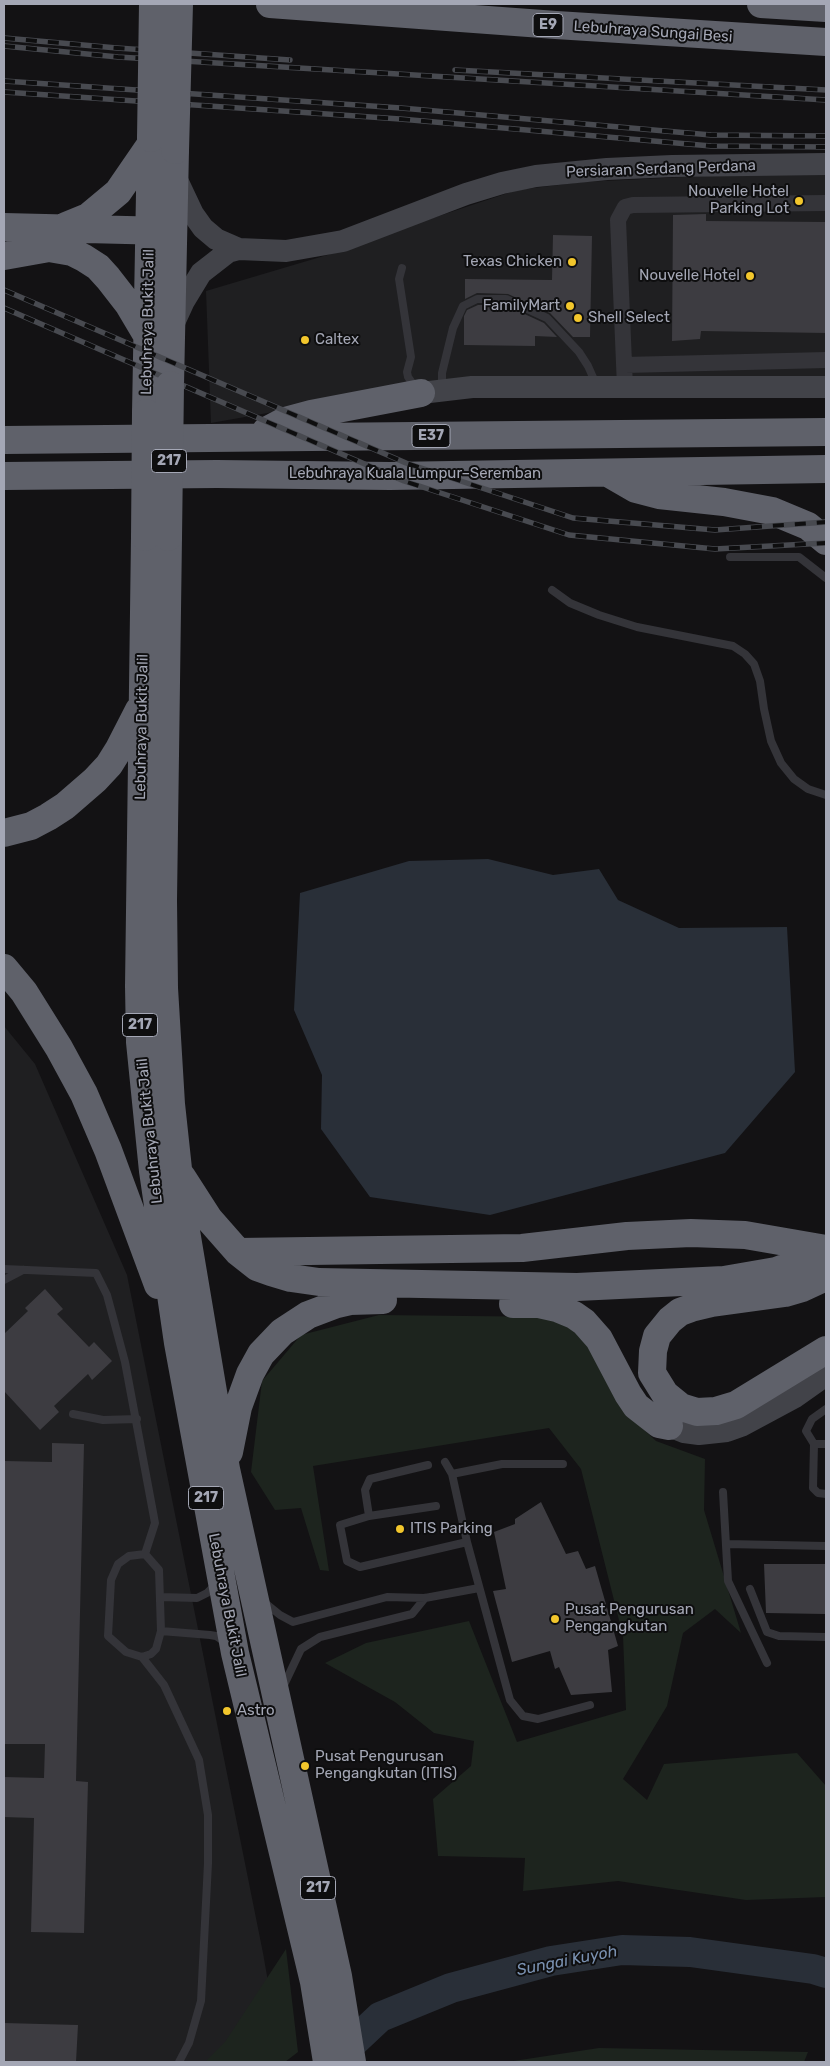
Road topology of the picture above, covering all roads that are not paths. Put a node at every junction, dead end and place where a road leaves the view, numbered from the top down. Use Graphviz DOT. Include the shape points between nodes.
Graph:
graph roads {
  1 [pos="153,4"];
  2 [pos="179,4"];
  3 [pos="270,4"];
  4 [pos="761,4"];
  5 [pos="826,8"];
  6 [pos="826,42"];
  7 [pos="163,152"];
  8 [pos="826,164"];
  9 [pos="826,203"];
  10 [pos="4,227"];
  11 [pos="60,227"];
  12 [pos="161,230"];
  13 [pos="239,249"];
  14 [pos="4,256"];
  15 [pos="402,268"];
  16 [pos="159,333"];
  17 [pos="826,360"];
  18 [pos="625,376"];
  19 [pos="597,386"];
  20 [pos="826,386"];
  21 [pos="431,392"];
  22 [pos="826,432"];
  23 [pos="256,437"];
  24 [pos="4,440"];
  25 [pos="826,469"];
  26 [pos="607,472"];
  27 [pos="4,476"];
  28 [pos="157,537"];
  29 [pos="826,541"];
  30 [pos="730,557"];
  31 [pos="826,578"];
  32 [pos="552,590"];
  33 [pos="142,704"];
  34 [pos="826,796"];
  35 [pos="4,833"];
  36 [pos="4,968"];
  37 [pos="178,1169"];
  38 [pos="826,1250"];
  39 [pos="238,1252"];
  40 [pos="4,1269"];
  41 [pos="24,1270"];
  42 [pos="826,1278"];
  43 [pos="4,1280"];
  44 [pos="724,1280"];
  45 [pos="178,1342"];
  46 [pos="826,1350"];
  47 [pos="826,1375"];
  48 [pos="826,1409"];
  49 [pos="73,1414"];
  50 [pos="137,1419"];
  51 [pos="669,1426"];
  52 [pos="814,1444"];
  53 [pos="826,1444"];
  54 [pos="445,1462"];
  55 [pos="563,1464"];
  56 [pos="428,1465"];
  57 [pos="226,1469"];
  58 [pos="452,1474"];
  59 [pos="723,1492"];
  60 [pos="826,1494"];
  61 [pos="436,1506"];
  62 [pos="369,1516"];
  63 [pos="467,1542"];
  64 [pos="726,1544"];
  65 [pos="826,1546"];
  66 [pos="145,1554"];
  67 [pos="220,1576"];
  68 [pos="479,1588"];
  69 [pos="750,1589"];
  70 [pos="253,1592"];
  71 [pos="161,1597"];
  72 [pos="425,1598"];
  73 [pos="161,1632"];
  74 [pos="826,1637"];
  75 [pos="235,1653"];
  76 [pos="142,1657"];
  77 [pos="767,1663"];
  78 [pos="277,1701"];
  79 [pos="590,1705"];
  80 [pos="326,1979"];
  81 [pos="179,2062"];
  82 [pos="327,2062"];
  83 [pos="352,2062"];
  1 -- 7 [label="highway, Lebuhraya Bukit Jalil / 217, bridge"];
  2 -- 7 [label="highway, Lebuhraya Bukit Jalil / 217, bridge"];
  3 -- 6 [label="highway, Lebuhraya Sungai Besi / E9"];
  4 -- 5 [label="highway"];
  7 -- 11 [label="highway" via="102,207 88,217"];
  7 -- 12 [label="highway, Lebuhraya Bukit Jalil / 217"];
  7 -- 12 [label="highway, Lebuhraya Bukit Jalil / 217"];
  7 -- 13 [label="main road, Persiaran Serdang Perdana" via="185,200 203,228 216,239"];
  8 -- 13 [label="main road, Persiaran Serdang Perdana" via="672,166 536,176 466,194 343,240 286,252"];
  9 -- 18 [label="street" via="625,207 618,220"];
  10 -- 11 [label="highway"];
  11 -- 12 [label="highway"];
  12 -- 16 [label="highway, Lebuhraya Bukit Jalil / 217"];
  13 -- 16 [label="main road, Persiaran Serdang Perdana" via="220,257 201,273"];
  14 -- 16 [label="highway" via="49,248 72,252 98,266 129,305"];
  15 -- 21 [label="lane" via="399,279 411,357 408,377"];
  16 -- 28 [label="highway, Lebuhraya Bukit Jalil / 217, bridge"];
  17 -- 18 [label="street"];
  18 -- 19 [label="main road"];
  18 -- 20 [label="main road"];
  19 -- 21 [label="main road" via="472,387"];
  19 -- 21 [label="lane" via="579,352 547,318 506,299 476,299 463,306 453,328 442,373"];
  21 -- 23 [label="highway" via="285,421"];
  22 -- 23 [label="highway, E37"];
  23 -- 24 [label="highway, E37"];
  25 -- 26 [label="highway, Lebuhraya Kuala Lumpur–Seremban"];
  26 -- 27 [label="highway, Lebuhraya Kuala Lumpur–Seremban" via="390,476"];
  26 -- 29 [label="highway" via="636,489 659,495 772,511 808,526"];
  28 -- 33 [label="highway, Lebuhraya Bukit Jalil / 217"];
  28 -- 37 [label="highway, Lebuhraya Bukit Jalil / 217" via="164,988"];
  30 -- 31 [label="lane" via="799,557"];
  32 -- 34 [label="lane" via="570,603 599,616 733,646 745,654 754,664 760,681 771,742 781,763 794,779"];
  33 -- 35 [label="highway" via="119,749 95,780 48,817 31,826"];
  33 -- 45 [label="highway, Lebuhraya Bukit Jalil / 217" via="140,1042 153,1171"];
  36 -- 45 [label="highway" via="24,992 84,1094 108,1150"];
  37 -- 39 [label="highway" via="209,1219"];
  37 -- 57 [label="highway, Lebuhraya Bukit Jalil / 217"];
  38 -- 39 [label="highway" via="745,1236 691,1233 627,1236 522,1248"];
  38 -- 44 [label="highway" via="776,1271"];
  39 -- 44 [label="highway" via="271,1272 319,1282 562,1287"];
  40 -- 41 [label="lane"];
  41 -- 43 [label="lane"];
  41 -- 50 [label="lane" via="96,1272 115,1322"];
  42 -- 46 [label="highway" via="785,1293 712,1303 680,1312 657,1336 652,1373 665,1394 681,1407 697,1412 716,1411 736,1405"];
  44 -- 51 [label="highway" via="674,1296 656,1308 640,1332 635,1355 637,1382 650,1409"];
  45 -- 67 [label="highway, Lebuhraya Bukit Jalil / 217"];
  47 -- 51 [label="main road" via="795,1398 728,1431 699,1434"];
  48 -- 52 [label="lane" via="812,1419 806,1431"];
  49 -- 50 [label="lane" via="103,1420"];
  50 -- 66 [label="lane" via="155,1523"];
  51 -- 57 [label="highway" via="649,1418 636,1406 599,1339 584,1322 564,1311 539,1304 350,1301 293,1324 261,1354 244,1388"];
  52 -- 53 [label="lane"];
  52 -- 60 [label="lane" via="813,1488"];
  54 -- 58 [label="lane"];
  55 -- 58 [label="lane" via="502,1464"];
  56 -- 62 [label="lane" via="370,1479 365,1490"];
  57 -- 70 [label="highway, Lebuhraya Bukit Jalil / 217"];
  58 -- 63 [label="lane"];
  59 -- 64 [label="lane"];
  61 -- 62 [label="lane"];
  62 -- 63 [label="lane" via="340,1525 347,1561 360,1567"];
  63 -- 68 [label="lane"];
  64 -- 65 [label="lane"];
  64 -- 77 [label="lane" via="728,1581"];
  66 -- 71 [label="lane" via="159,1570"];
  66 -- 76 [label="lane" via="129,1556 118,1564 111,1580 108,1636 126,1652"];
  67 -- 71 [label="lane" via="211,1590 202,1596"];
  67 -- 75 [label="highway, Lebuhraya Bukit Jalil / 217"];
  68 -- 72 [label="lane"];
  68 -- 79 [label="lane" via="510,1700 523,1716 538,1719"];
  69 -- 74 [label="lane" via="767,1632 779,1636"];
  70 -- 72 [label="lane" via="293,1622 387,1597"];
  70 -- 78 [label="highway, Lebuhraya Bukit Jalil / 217"];
  71 -- 73 [label="lane"];
  72 -- 78 [label="lane" via="412,1614 320,1637 301,1649"];
  73 -- 75 [label="lane" via="216,1636"];
  73 -- 76 [label="lane" via="156,1649"];
  75 -- 80 [label="highway, Lebuhraya Bukit Jalil / 217"];
  76 -- 81 [label="lane" via="164,1685 198,1760 208,1815 201,2001 189,2043"];
  78 -- 80 [label="highway, Lebuhraya Bukit Jalil / 217"];
  80 -- 82 [label="highway, Lebuhraya Bukit Jalil / 217"];
  80 -- 83 [label="highway, Lebuhraya Bukit Jalil / 217"];
}
